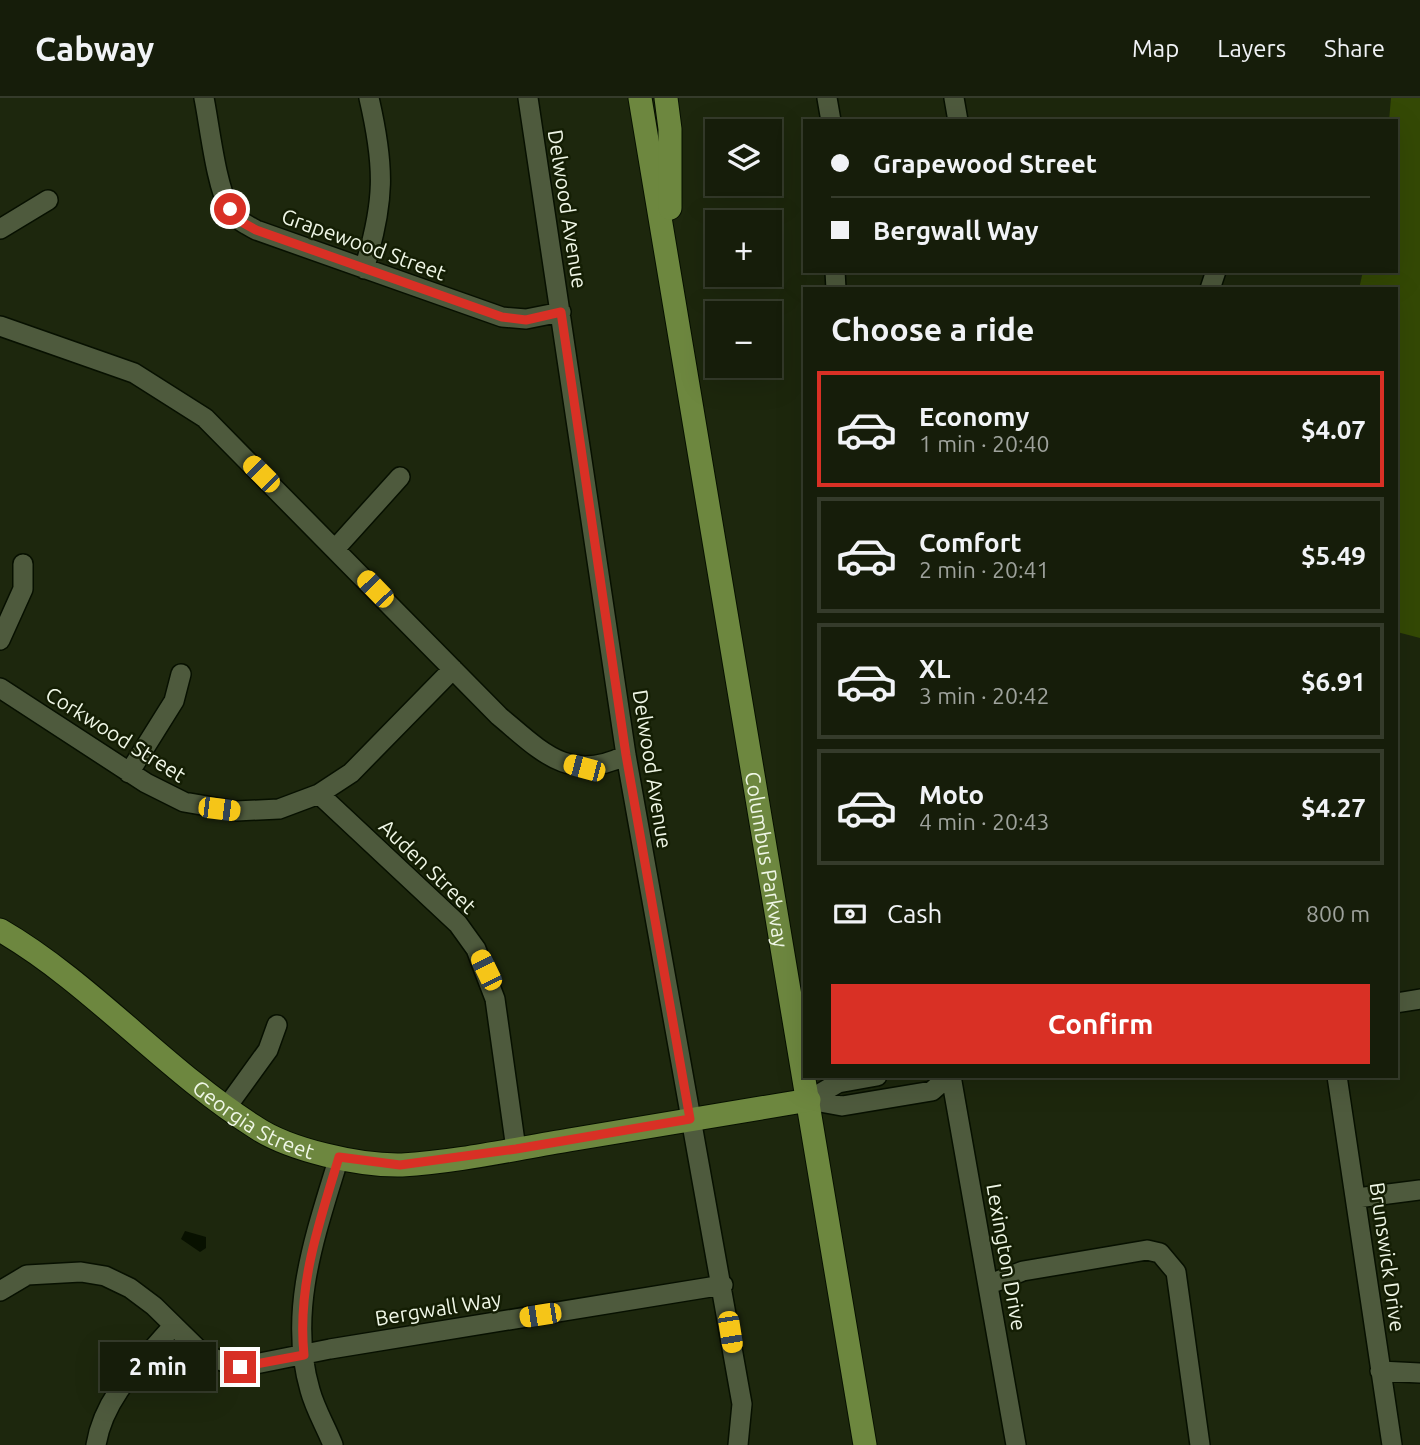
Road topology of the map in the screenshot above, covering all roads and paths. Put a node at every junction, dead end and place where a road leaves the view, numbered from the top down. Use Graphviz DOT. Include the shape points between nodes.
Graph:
graph roads {
  1 [pos="204,98"];
  2 [pos="369,98"];
  3 [pos="528,98"];
  4 [pos="640,98"];
  5 [pos="666,98"];
  6 [pos="827,98"];
  7 [pos="954,98"];
  8 [pos="831,119"];
  9 [pos="958,119"];
  10 [pos="48,200"];
  11 [pos="0,229"];
  12 [pos="363,269"];
  13 [pos="669,275"];
  14 [pos="561,312"];
  15 [pos="0,326"];
  16 [pos="400,477"];
  17 [pos="336,548"];
  18 [pos="23,564"];
  19 [pos="0,640"];
  20 [pos="453,669"];
  21 [pos="181,674"];
  22 [pos="0,688"];
  23 [pos="626,755"];
  24 [pos="129,772"];
  25 [pos="318,794"];
  26 [pos="0,930"];
  27 [pos="1420,999"];
  28 [pos="1398,1003"];
  29 [pos="277,1024"];
  30 [pos="803,1065"];
  31 [pos="805,1078"];
  32 [pos="866,1078"];
  33 [pos="948,1078"];
  34 [pos="950,1078"];
  35 [pos="1337,1078"];
  36 [pos="809,1100"];
  37 [pos="226,1108"];
  38 [pos="690,1119"];
  39 [pos="516,1149"];
  40 [pos="339,1157"];
  41 [pos="1420,1190"];
  42 [pos="1357,1198"];
  43 [pos="990,1284"];
  44 [pos="723,1285"];
  45 [pos="0,1291"];
  46 [pos="173,1326"];
  47 [pos="304,1355"];
  48 [pos="1380,1371"];
  49 [pos="1420,1373"];
  50 [pos="96,1445"];
  51 [pos="333,1445"];
  52 [pos="738,1445"];
  53 [pos="865,1445"];
  54 [pos="1016,1445"];
  55 [pos="1200,1445"];
  56 [pos="1392,1445"];
  1 -- 12 [label="street, Grapewood Street" via="219,174 238,220"];
  2 -- 12 [label="street" via="382,188 378,223"];
  3 -- 14 [label="street, Delwood Avenue"];
  4 -- 13 [label="main road, Columbus Parkway"];
  5 -- 13 [label="main road, Columbus Parkway"];
  6 -- 8 [label="street"];
  7 -- 9 [label="street"];
  10 -- 11 [label="street"];
  12 -- 14 [label="street, Grapewood Street" via="502,317 526,320"];
  13 -- 30 [label="main road, Columbus Parkway"];
  14 -- 23 [label="street, Delwood Avenue"];
  15 -- 17 [label="street" via="134,373 172,395 205,418"];
  16 -- 17 [label="street"];
  17 -- 20 [label="street"];
  18 -- 19 [label="street" via="23,589"];
  20 -- 23 [label="street" via="499,716 551,759 584,768"];
  20 -- 25 [label="street, Corkwood Street" via="351,773"];
  21 -- 24 [label="street" via="174,701"];
  22 -- 24 [label="street, Corkwood Street"];
  23 -- 38 [label="street, Delwood Avenue"];
  24 -- 25 [label="street, Corkwood Street" via="184,802 236,811 279,809"];
  25 -- 39 [label="street, Auden Street" via="458,924 476,949 495,999"];
  26 -- 37 [label="main road, Georgia Street"];
  27 -- 28 [label="street"];
  29 -- 37 [label="street" via="268,1051"];
  31 -- 36 [label="main road, Columbus Parkway"];
  32 -- 36 [label="street, Georgia Street" via="838,1083"];
  33 -- 36 [label="street, Georgia Street" via="932,1091 842,1105"];
  34 -- 43 [label="street, Lexington Drive"];
  35 -- 42 [label="street, Brunswick Drive"];
  36 -- 38 [label="main road, Georgia Street"];
  36 -- 53 [label="main road, Columbus Parkway"];
  37 -- 40 [label="main road, Georgia Street" via="281,1141"];
  38 -- 39 [label="main road, Georgia Street"];
  38 -- 44 [label="street, Delwood Avenue"];
  39 -- 40 [label="main road, Georgia Street" via="400,1165"];
  40 -- 47 [label="street" via="308,1261 300,1321"];
  41 -- 42 [label="street"];
  42 -- 48 [label="street, Brunswick Drive"];
  43 -- 54 [label="street, Lexington Drive"];
  43 -- 55 [label="street" via="1023,1271 1147,1250 1160,1253 1176,1272"];
  44 -- 47 [label="street, Bergwall Way"];
  44 -- 52 [label="street, Delwood Avenue" via="742,1404"];
  45 -- 46 [label="street, Bergwall Way" via="27,1275 81,1272 105,1276 130,1288"];
  46 -- 47 [label="street, Bergwall Way" via="204,1355 240,1367"];
  46 -- 50 [label="street" via="115,1394"];
  47 -- 51 [label="street" via="310,1390"];
  48 -- 49 [label="street"];
  48 -- 56 [label="street, Brunswick Drive"];
}
